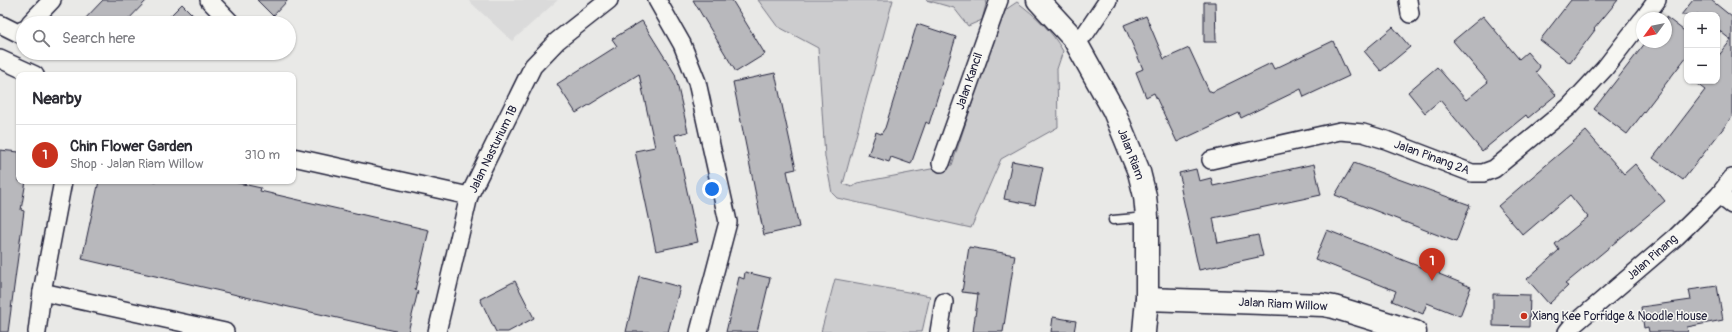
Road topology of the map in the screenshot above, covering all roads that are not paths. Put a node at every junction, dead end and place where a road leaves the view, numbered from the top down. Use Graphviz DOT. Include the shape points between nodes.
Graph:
graph roads {
  1 [pos="52,0"];
  2 [pos="209,0"];
  3 [pos="609,0"];
  4 [pos="657,0"];
  5 [pos="999,0"];
  6 [pos="1038,0"];
  7 [pos="1108,0"];
  8 [pos="1657,0"];
  9 [pos="1648,12"];
  10 [pos="37,16"];
  11 [pos="224,16"];
  12 [pos="0,24"];
  13 [pos="16,28"];
  14 [pos="1636,28"];
  15 [pos="1074,38"];
  16 [pos="0,59"];
  17 [pos="28,72"];
  18 [pos="296,158"];
  19 [pos="1211,160"];
  20 [pos="941,163"];
  21 [pos="1732,178"];
  22 [pos="62,184"];
  23 [pos="470,196"];
  24 [pos="1726,200"];
  25 [pos="1147,217"];
  26 [pos="1112,220"];
  27 [pos="42,292"];
  28 [pos="1147,299"];
  29 [pos="944,302"];
  30 [pos="37,332"];
  31 [pos="225,332"];
  32 [pos="436,332"];
  33 [pos="699,332"];
  34 [pos="939,332"];
  35 [pos="1144,332"];
  36 [pos="1415,332"];
  37 [pos="1567,332"];
  1 -- 10 [label="street"];
  2 -- 11 [label="street"];
  3 -- 23 [label="street, Jalan Nasturium 1B" via="557,41 533,66"];
  4 -- 33 [label="street" via="682,44 697,82 728,222"];
  5 -- 20 [label="street, Jalan Kancil"];
  6 -- 15 [label="main road, Jalan Riam"];
  7 -- 15 [label="street" via="1086,34"];
  8 -- 9 [label="street, Jalan Pinang 2A"];
  12 -- 13 [label="street"];
  14 -- 19 [label="street, Jalan Pinang 2A" via="1605,68 1569,107 1494,169 1483,173 1472,173 1380,138 1340,131"];
  15 -- 25 [label="main road, Jalan Riam" via="1114,111 1139,172"];
  16 -- 17 [label="street"];
  18 -- 23 [label="street"];
  21 -- 24 [label="street, Jalan Pinang"];
  22 -- 27 [label="street"];
  23 -- 32 [label="street, Jalan Nasturium 1B"];
  24 -- 37 [label="street, Jalan Pinang" via="1676,237"];
  25 -- 26 [label="lane"];
  25 -- 28 [label="main road, Jalan Riam"];
  27 -- 30 [label="street"];
  27 -- 31 [label="street"];
  28 -- 35 [label="main road, Jalan Riam"];
  28 -- 36 [label="main road, Jalan Riam Willow" via="1323,305"];
  29 -- 34 [label="street"];
}
